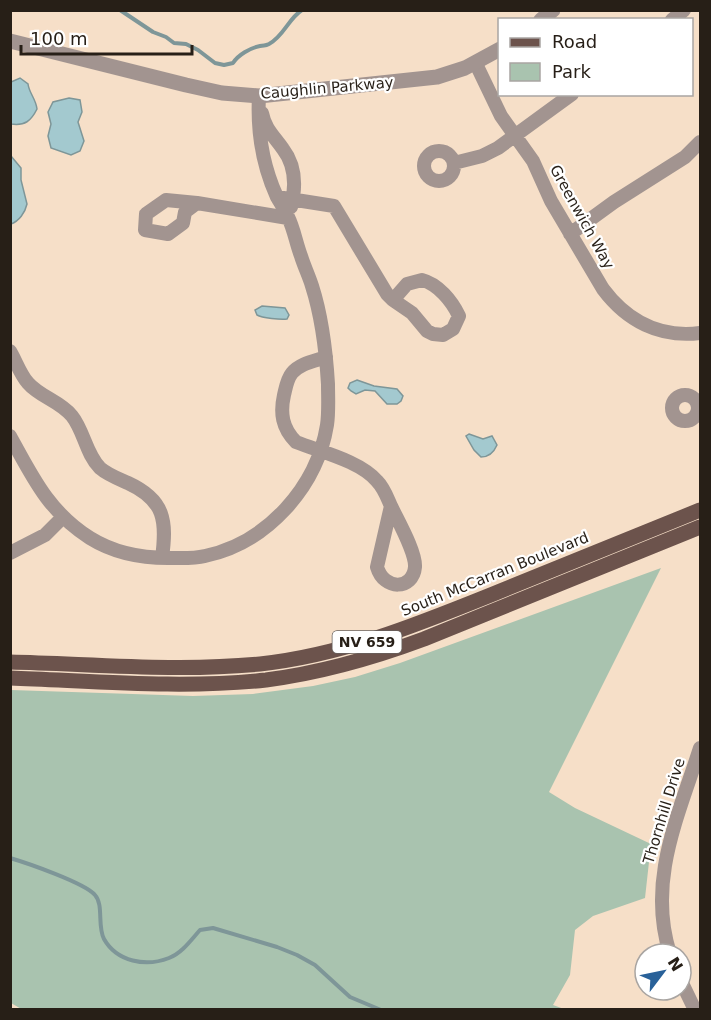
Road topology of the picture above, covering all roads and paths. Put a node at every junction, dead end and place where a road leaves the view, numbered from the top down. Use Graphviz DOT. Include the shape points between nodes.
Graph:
graph roads {
  1 [pos="10,41"];
  2 [pos="498,50"];
  3 [pos="476,64"];
  4 [pos="259,96"];
  5 [pos="569,96"];
  6 [pos="515,136"];
  7 [pos="700,142"];
  8 [pos="290,161"];
  9 [pos="454,163"];
  10 [pos="267,171"];
  11 [pos="277,197"];
  12 [pos="293,199"];
  13 [pos="197,203"];
  14 [pos="288,218"];
  15 [pos="570,234"];
  16 [pos="393,300"];
  17 [pos="700,333"];
  18 [pos="10,351"];
  19 [pos="326,357"];
  20 [pos="10,436"];
  21 [pos="320,451"];
  22 [pos="391,506"];
  23 [pos="700,510"];
  24 [pos="63,517"];
  25 [pos="700,527"];
  26 [pos="10,553"];
  27 [pos="162,558"];
  28 [pos="10,662"];
  29 [pos="10,678"];
  30 [pos="700,748"];
  31 [pos="667,942"];
  1 -- 4 [label="street, Caughlin Parkway" via="186,86"];
  2 -- 3 [label="street, Caughlin Parkway"];
  3 -- 4 [label="street, Caughlin Parkway" via="430,78"];
  3 -- 6 [label="street, Greenwich Way"];
  4 -- 8 [label="street" via="267,130"];
  4 -- 10 [label="street" via="259,133"];
  5 -- 6 [label="street"];
  6 -- 9 [label="street" via="482,156"];
  6 -- 15 [label="street, Greenwich Way" via="533,161"];
  7 -- 15 [label="street" via="676,163"];
  8 -- 10 [label="street"];
  8 -- 12 [label="street"];
  10 -- 11 [label="street"];
  11 -- 12 [label="street"];
  11 -- 14 [label="street"];
  12 -- 14 [label="street"];
  12 -- 16 [label="street" via="334,206"];
  13 -- 14 [label="street"];
  14 -- 19 [label="street" via="318,306"];
  15 -- 17 [label="street, Greenwich Way" via="603,289 626,314 641,324 670,333"];
  16 -- 16 [label="street" via="407,284 422,280 435,286 459,316 453,329 443,335 433,334"];
  18 -- 27 [label="street" via="27,382 77,422 99,466 141,489 156,503 165,525"];
  19 -- 21 [label="street" via="327,425"];
  19 -- 21 [label="street" via="291,373 281,409 288,435"];
  20 -- 24 [label="street" via="38,487"];
  21 -- 22 [label="street" via="366,471 377,480"];
  21 -- 27 [label="street" via="297,496 267,527 215,553"];
  22 -- 22 [label="street" via="414,556 413,575 400,584 385,581 377,567"];
  23 -- 28 [label="main road, South McCarran Boulevard / NV 659" via="422,623 312,656 216,667"];
  24 -- 26 [label="street" via="45,535"];
  24 -- 27 [label="street" via="93,540 114,550"];
  25 -- 29 [label="main road, NV 659" via="385,654 316,671 267,679 198,683"];
  30 -- 31 [label="street, Thornhill Drive" via="663,873 662,918"];
}
